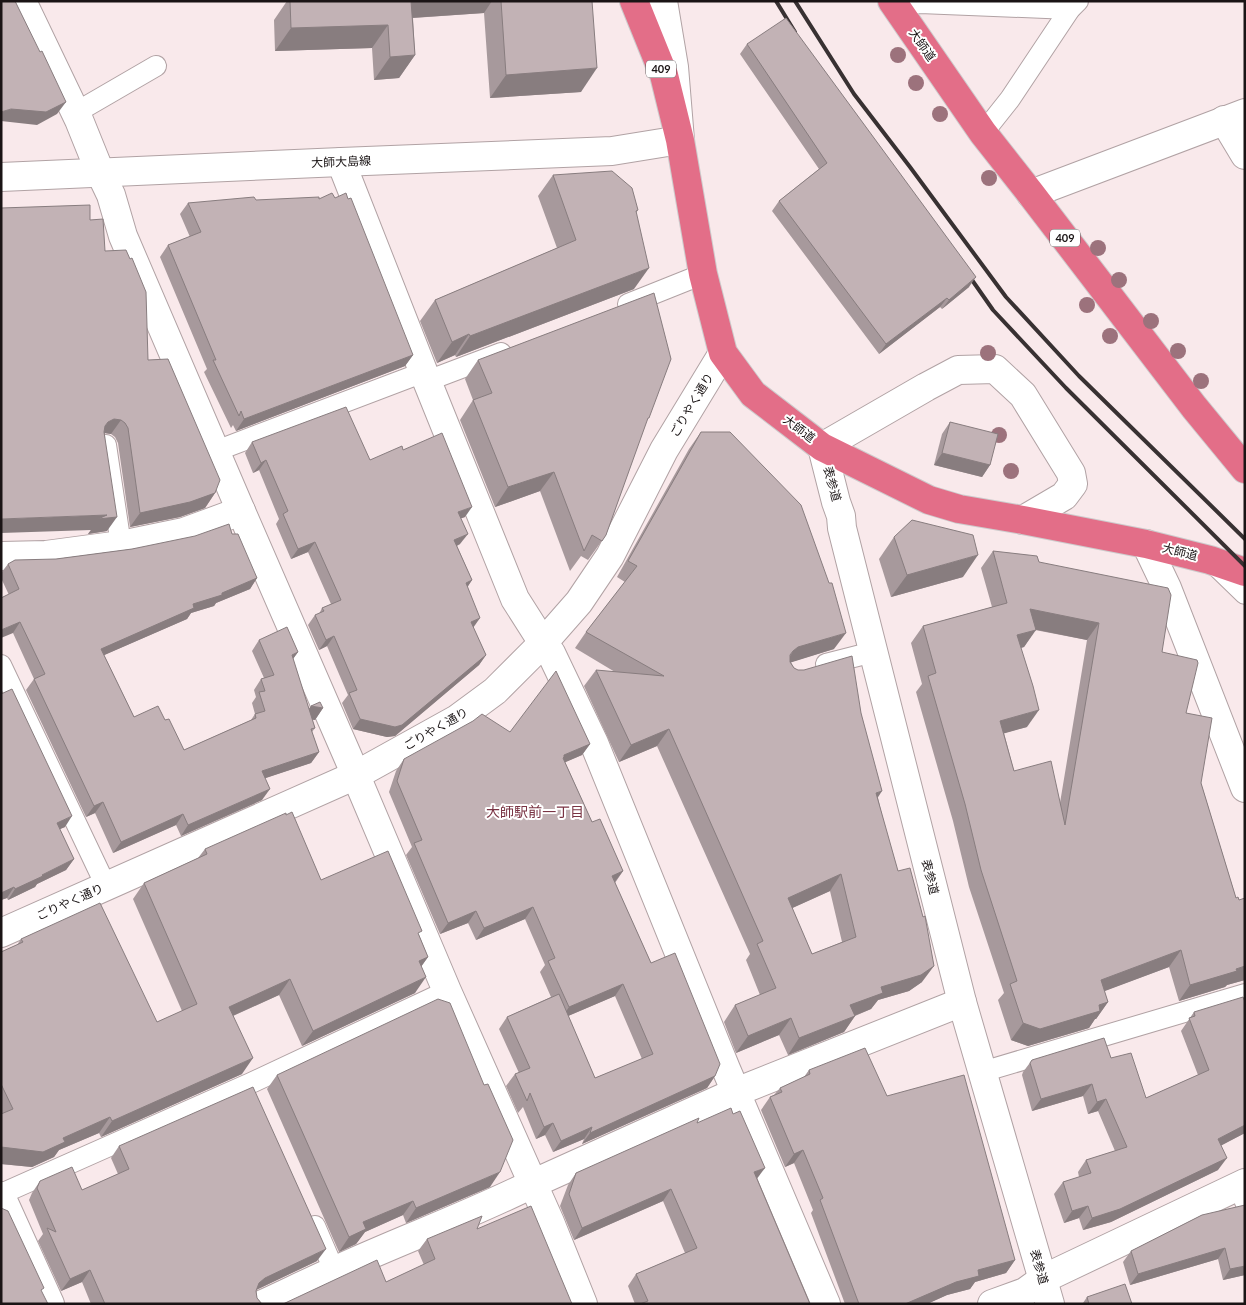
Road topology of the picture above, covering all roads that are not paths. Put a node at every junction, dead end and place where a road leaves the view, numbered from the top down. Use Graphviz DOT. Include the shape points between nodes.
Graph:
graph roads {
  1 [pos="22,1"];
  2 [pos="634,1"];
  3 [pos="663,1"];
  4 [pos="893,3"];
  5 [pos="1074,5"];
  6 [pos="156,66"];
  7 [pos="75,113"];
  8 [pos="1234,116"];
  9 [pos="983,134"];
  10 [pos="680,140"];
  11 [pos="1245,155"];
  12 [pos="100,172"];
  13 [pos="345,172"];
  14 [pos="1,177"];
  15 [pos="1031,194"];
  16 [pos="703,274"];
  17 [pos="609,311"];
  18 [pos="518,346"];
  19 [pos="723,353"];
  20 [pos="425,377"];
  21 [pos="106,445"];
  22 [pos="822,447"];
  23 [pos="216,451"];
  24 [pos="1245,469"];
  25 [pos="241,511"];
  26 [pos="1023,520"];
  27 [pos="1146,544"];
  28 [pos="121,546"];
  29 [pos="1,556"];
  30 [pos="1210,560"];
  31 [pos="1245,572"];
  32 [pos="1245,594"];
  33 [pos="543,643"];
  34 [pos="873,652"];
  35 [pos="1,665"];
  36 [pos="806,670"];
  37 [pos="356,775"];
  38 [pos="1245,788"];
  39 [pos="106,886"];
  40 [pos="1,933"];
  41 [pos="447,992"];
  42 [pos="1245,994"];
  43 [pos="962,1002"];
  44 [pos="982,1072"];
  45 [pos="736,1092"];
  46 [pos="532,1184"];
  47 [pos="1243,1190"];
  48 [pos="1,1195"];
  49 [pos="306,1208"];
  50 [pos="334,1270"];
  51 [pos="1047,1291"];
  52 [pos="300,1297"];
  53 [pos="50,1304"];
  54 [pos="263,1304"];
  55 [pos="584,1304"];
  56 [pos="826,1304"];
  57 [pos="992,1304"];
  1 -- 7 [label="street"];
  2 -- 10 [label="highway, 大師道 / 409" via="664,75"];
  3 -- 10 [label="street" via="674,66"];
  4 -- 5 [label="lane"];
  4 -- 9 [label="highway, 大師道 / 409"];
  5 -- 9 [label="lane"];
  6 -- 7 [label="lane"];
  7 -- 12 [label="street"];
  8 -- 11 [label="street"];
  8 -- 15 [label="street"];
  9 -- 15 [label="highway, 大師道 / 409"];
  10 -- 13 [label="street, 大師大島線" via="612,151"];
  10 -- 16 [label="highway, 大師道 / 409"];
  12 -- 13 [label="street, 大師大島線"];
  12 -- 14 [label="street, 大師大島線"];
  12 -- 23 [label="street" via="111,195 123,236"];
  13 -- 20 [label="street"];
  15 -- 24 [label="highway, 大師道 / 409"];
  16 -- 17 [label="lane"];
  16 -- 19 [label="highway, 大師道 / 409"];
  18 -- 20 [label="lane"];
  19 -- 22 [label="highway, 大師道 / 409" via="753,394"];
  19 -- 33 [label="street, ごりやく通り" via="664,450 610,556 580,602"];
  20 -- 23 [label="lane"];
  20 -- 33 [label="street" via="515,599"];
  21 -- 28 [label="lane"];
  22 -- 26 [label="highway, 大師道 / 409" via="929,500 959,509"];
  22 -- 26 [label="street" via="958,370 995,369 1022,395 1071,473 1073,484 1064,496"];
  22 -- 34 [label="street, 表参道"];
  23 -- 25 [label="street"];
  25 -- 28 [label="street" via="184,532"];
  25 -- 37 [label="street"];
  26 -- 27 [label="highway, 大師道 / 409"];
  27 -- 30 [label="highway, 大師道 / 409"];
  27 -- 38 [label="street"];
  28 -- 29 [label="street" via="46,555"];
  30 -- 31 [label="highway, 大師道 / 409"];
  30 -- 32 [label="lane"];
  33 -- 37 [label="street, ごりやく通り" via="495,692 457,720"];
  33 -- 45 [label="street" via="551,653 594,743"];
  34 -- 36 [label="lane"];
  34 -- 43 [label="street, 表参道"];
  35 -- 39 [label="lane"];
  37 -- 39 [label="street, ごりやく通り"];
  37 -- 41 [label="street"];
  39 -- 40 [label="street, ごりやく通り"];
  41 -- 46 [label="street"];
  41 -- 48 [label="lane" via="255,1091"];
  42 -- 44 [label="lane"];
  43 -- 44 [label="street, 表参道"];
  43 -- 45 [label="street"];
  44 -- 51 [label="street, 表参道"];
  45 -- 46 [label="street"];
  45 -- 56 [label="street"];
  46 -- 50 [label="street"];
  46 -- 55 [label="street"];
  47 -- 51 [label="street"];
  48 -- 53 [label="street"];
  49 -- 50 [label="lane"];
  50 -- 52 [label="street"];
  51 -- 57 [label="street" via="1025,1292"];
  52 -- 54 [label="street"];
}
